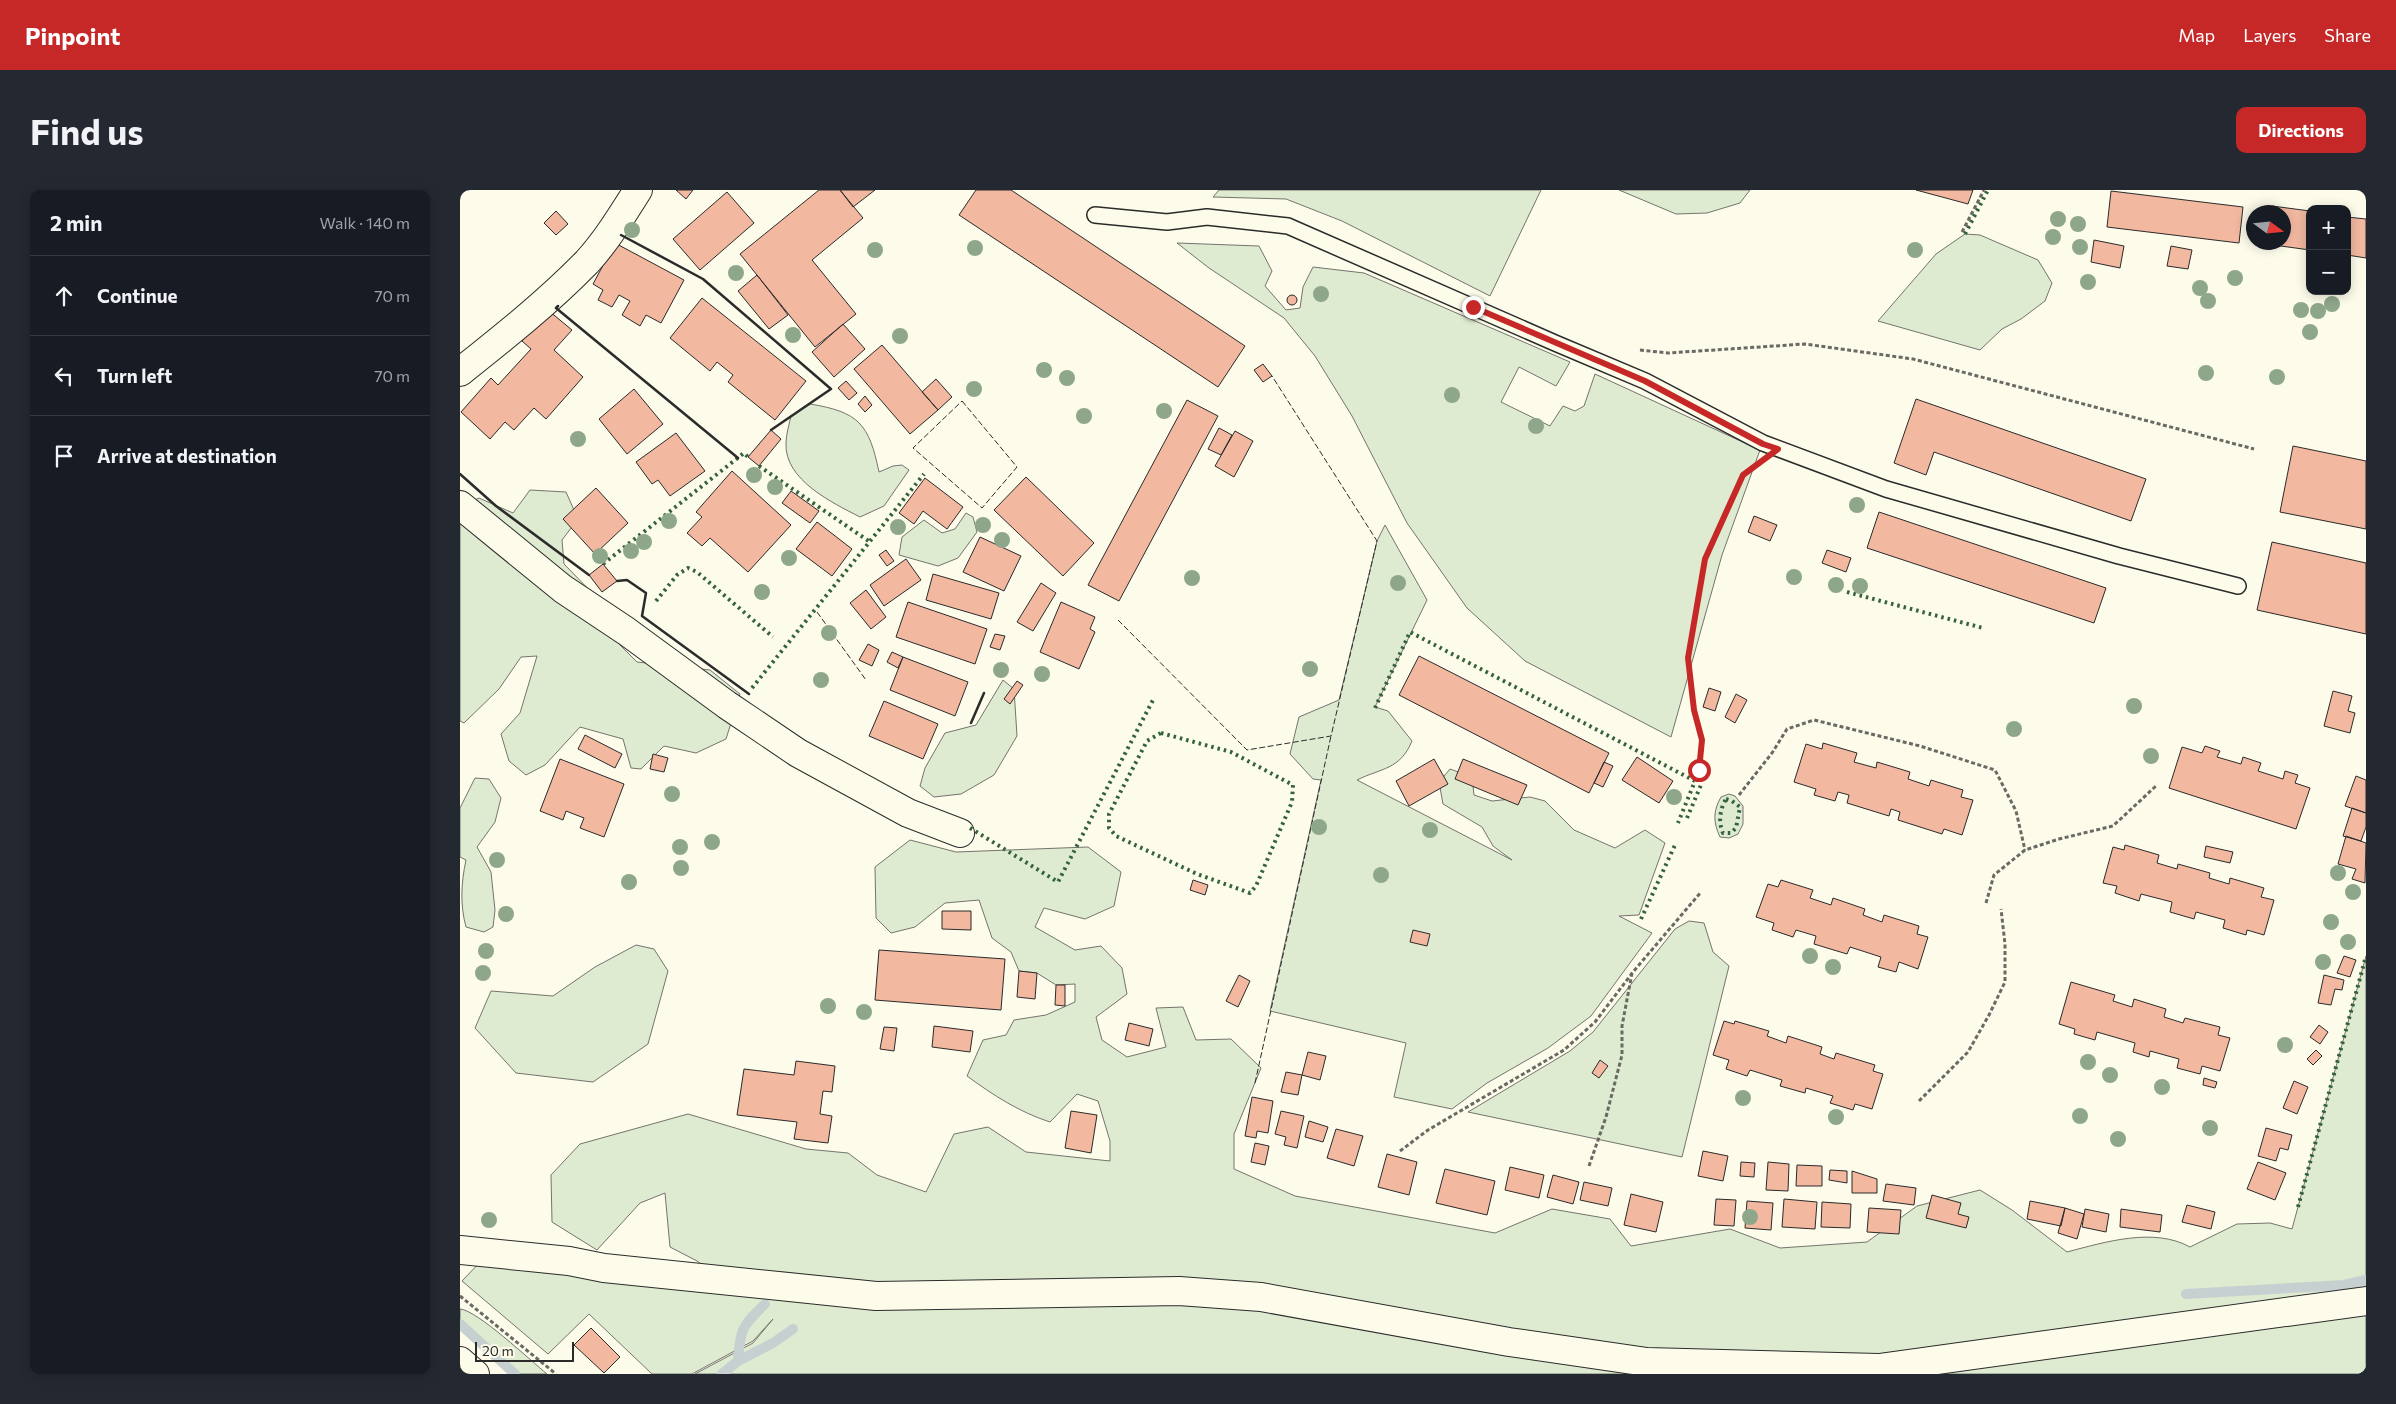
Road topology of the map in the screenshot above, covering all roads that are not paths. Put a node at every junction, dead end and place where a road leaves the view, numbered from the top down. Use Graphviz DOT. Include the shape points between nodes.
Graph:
graph roads {
  1 [pos="638,190"];
  2 [pos="1095,215"];
  3 [pos="460,372"];
  4 [pos="460,505"];
  5 [pos="2238,586"];
  6 [pos="960,833"];
  7 [pos="460,1250"];
  8 [pos="2366,1301"];
  9 [pos="460,1361"];
  10 [pos="475,1374"];
  1 -- 3 [label="main road" via="588,261 517,326"];
  2 -- 5 [label="lane" via="1167,222 1207,217 1288,226 1645,381 1763,444 1886,489 2119,556"];
  4 -- 6 [label="main road" via="563,589 798,753 908,813"];
  7 -- 8 [label="main road" via="876,1296 1179,1291 1261,1297 1509,1342 1647,1362 1879,1368"];
  9 -- 10 [label="main road"];
}
